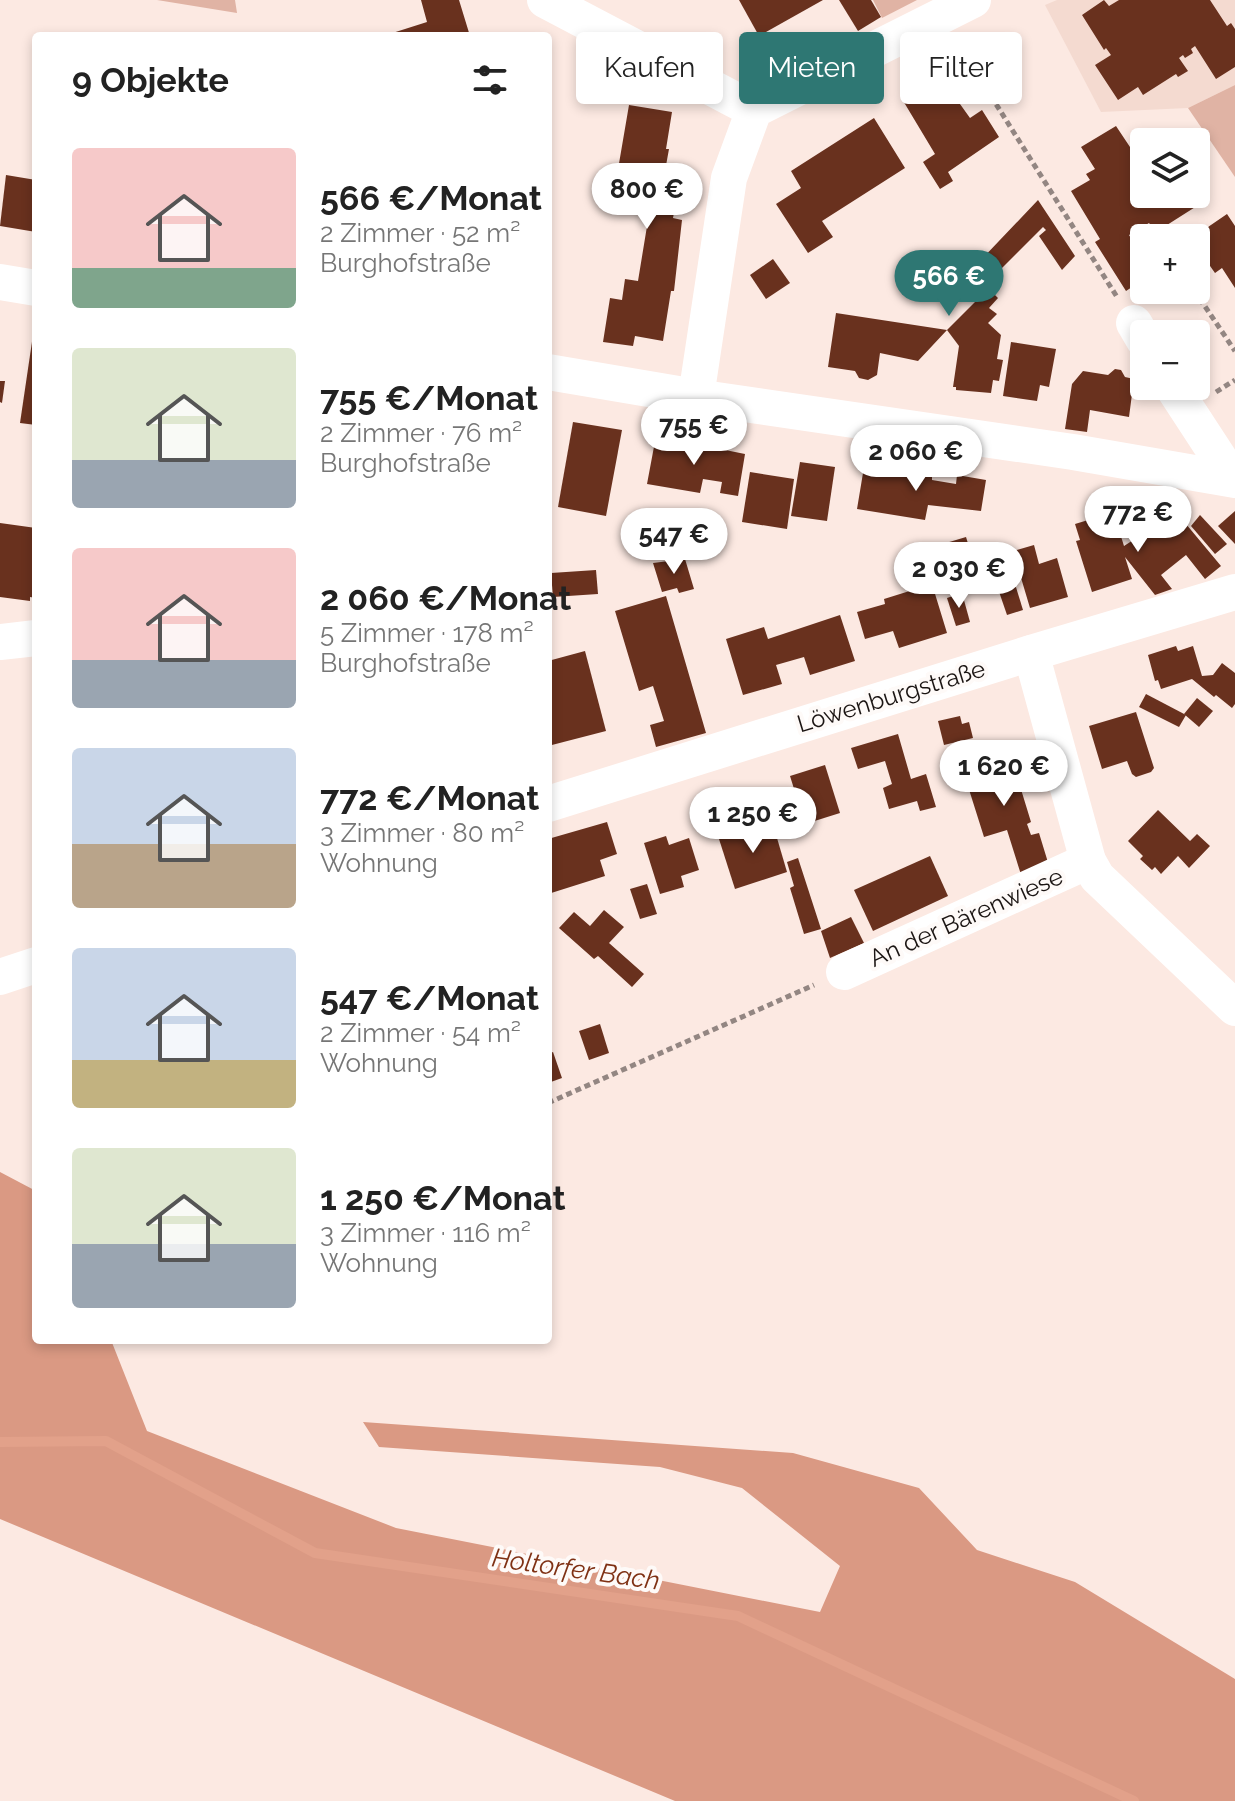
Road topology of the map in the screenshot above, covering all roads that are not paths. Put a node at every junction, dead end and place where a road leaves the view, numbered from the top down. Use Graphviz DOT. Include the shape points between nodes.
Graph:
graph roads {
  1 [pos="545,0"];
  2 [pos="973,0"];
  3 [pos="754,110"];
  4 [pos="0,282"];
  5 [pos="32,287"];
  6 [pos="552,373"];
  7 [pos="696,397"];
  8 [pos="1181,400"];
  9 [pos="1228,478"];
  10 [pos="1235,592"];
  11 [pos="32,638"];
  12 [pos="0,642"];
  13 [pos="1031,653"];
  14 [pos="552,803"];
  15 [pos="1088,861"];
  16 [pos="32,966"];
  17 [pos="844,972"];
  18 [pos="0,977"];
  19 [pos="1235,1008"];
  1 -- 3 [label="street"];
  2 -- 3 [label="street"];
  3 -- 7 [label="street" via="729,178"];
  4 -- 5 [label="street"];
  6 -- 7 [label="street"];
  7 -- 9 [label="street"];
  8 -- 9 [label="street"];
  10 -- 13 [label="street, Löwenburgstraße"];
  11 -- 12 [label="street"];
  13 -- 14 [label="street, Löwenburgstraße"];
  13 -- 15 [label="street, An der Bärenwiese"];
  15 -- 17 [label="street, An der Bärenwiese"];
  15 -- 19 [label="street, An der Bärenwiese" via="1097,877"];
  16 -- 18 [label="street"];
}
